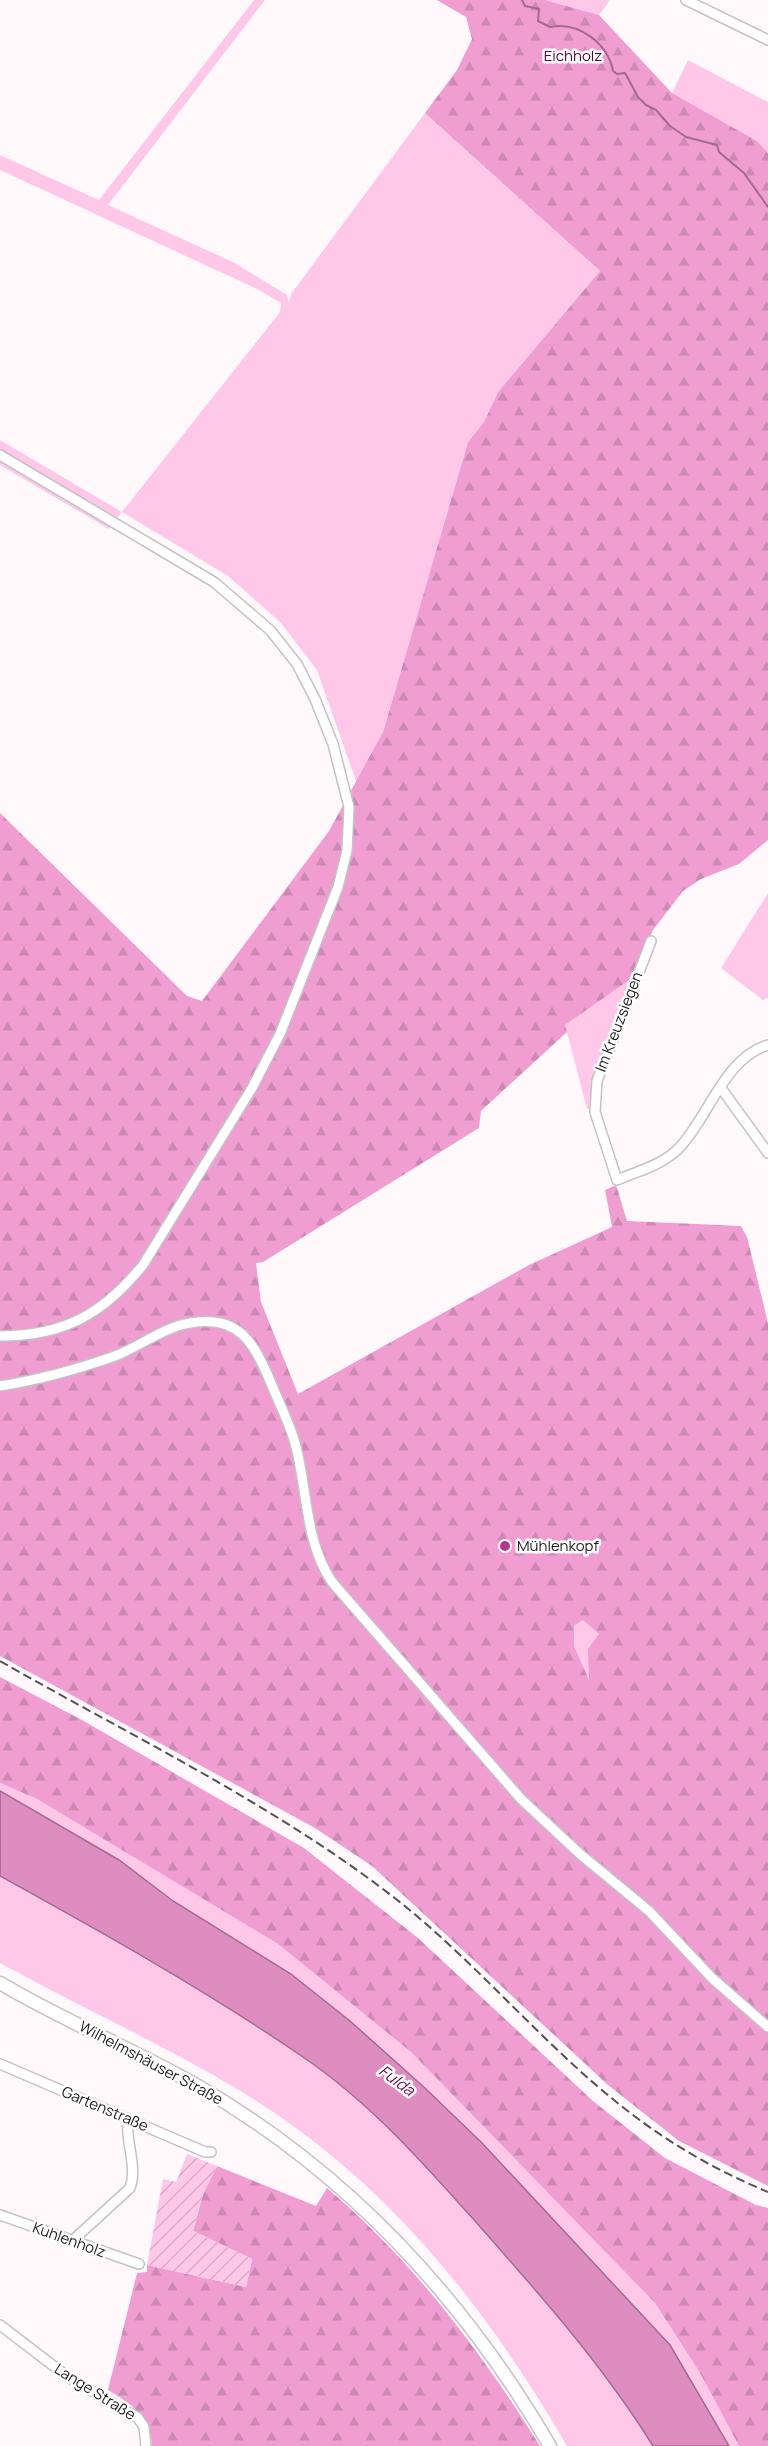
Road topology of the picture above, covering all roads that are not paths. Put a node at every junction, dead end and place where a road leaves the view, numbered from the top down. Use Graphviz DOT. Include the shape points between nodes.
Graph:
graph roads {
  1 [pos="686,0"];
  2 [pos="768,40"];
  3 [pos="0,455"];
  4 [pos="651,941"];
  5 [pos="768,1045"];
  6 [pos="721,1088"];
  7 [pos="768,1153"];
  8 [pos="0,1335"];
  9 [pos="0,1386"];
  10 [pos="0,1983"];
  11 [pos="768,2027"];
  12 [pos="0,2064"];
  13 [pos="128,2119"];
  14 [pos="211,2152"];
  15 [pos="0,2215"];
  16 [pos="72,2241"];
  17 [pos="139,2264"];
  18 [pos="0,2325"];
  19 [pos="146,2446"];
  20 [pos="550,2446"];
  1 -- 2 [label="street"];
  3 -- 8 [label="street" via="213,582 270,630 297,664 315,699 341,773 350,827 338,887 280,1034 252,1089 143,1265 120,1290 78,1320 45,1334"];
  4 -- 6 [label="street, Im Kreuzsiegen" via="597,1081 595,1112 617,1180 663,1161 679,1148"];
  5 -- 6 [label="street, Im Kreuzsiegen" via="741,1060"];
  6 -- 7 [label="street"];
  9 -- 11 [label="street" via="28,1382 115,1356 185,1323 213,1320 242,1334 255,1349 287,1419 314,1544 332,1582 521,1799 649,1911 712,1978"];
  10 -- 20 [label="main road, Wilhelmshäuser Straße" via="191,2083 297,2152 372,2216 442,2289 507,2374"];
  12 -- 13 [label="street, Gartenstraße"];
  13 -- 14 [label="street, Gartenstraße"];
  13 -- 16 [label="street" via="126,2132 133,2176 130,2188"];
  15 -- 16 [label="street, Kuhlenholz"];
  16 -- 17 [label="street, Kuhlenholz"];
  18 -- 19 [label="street, Lange Straße" via="68,2377 138,2418 144,2427"];
}
